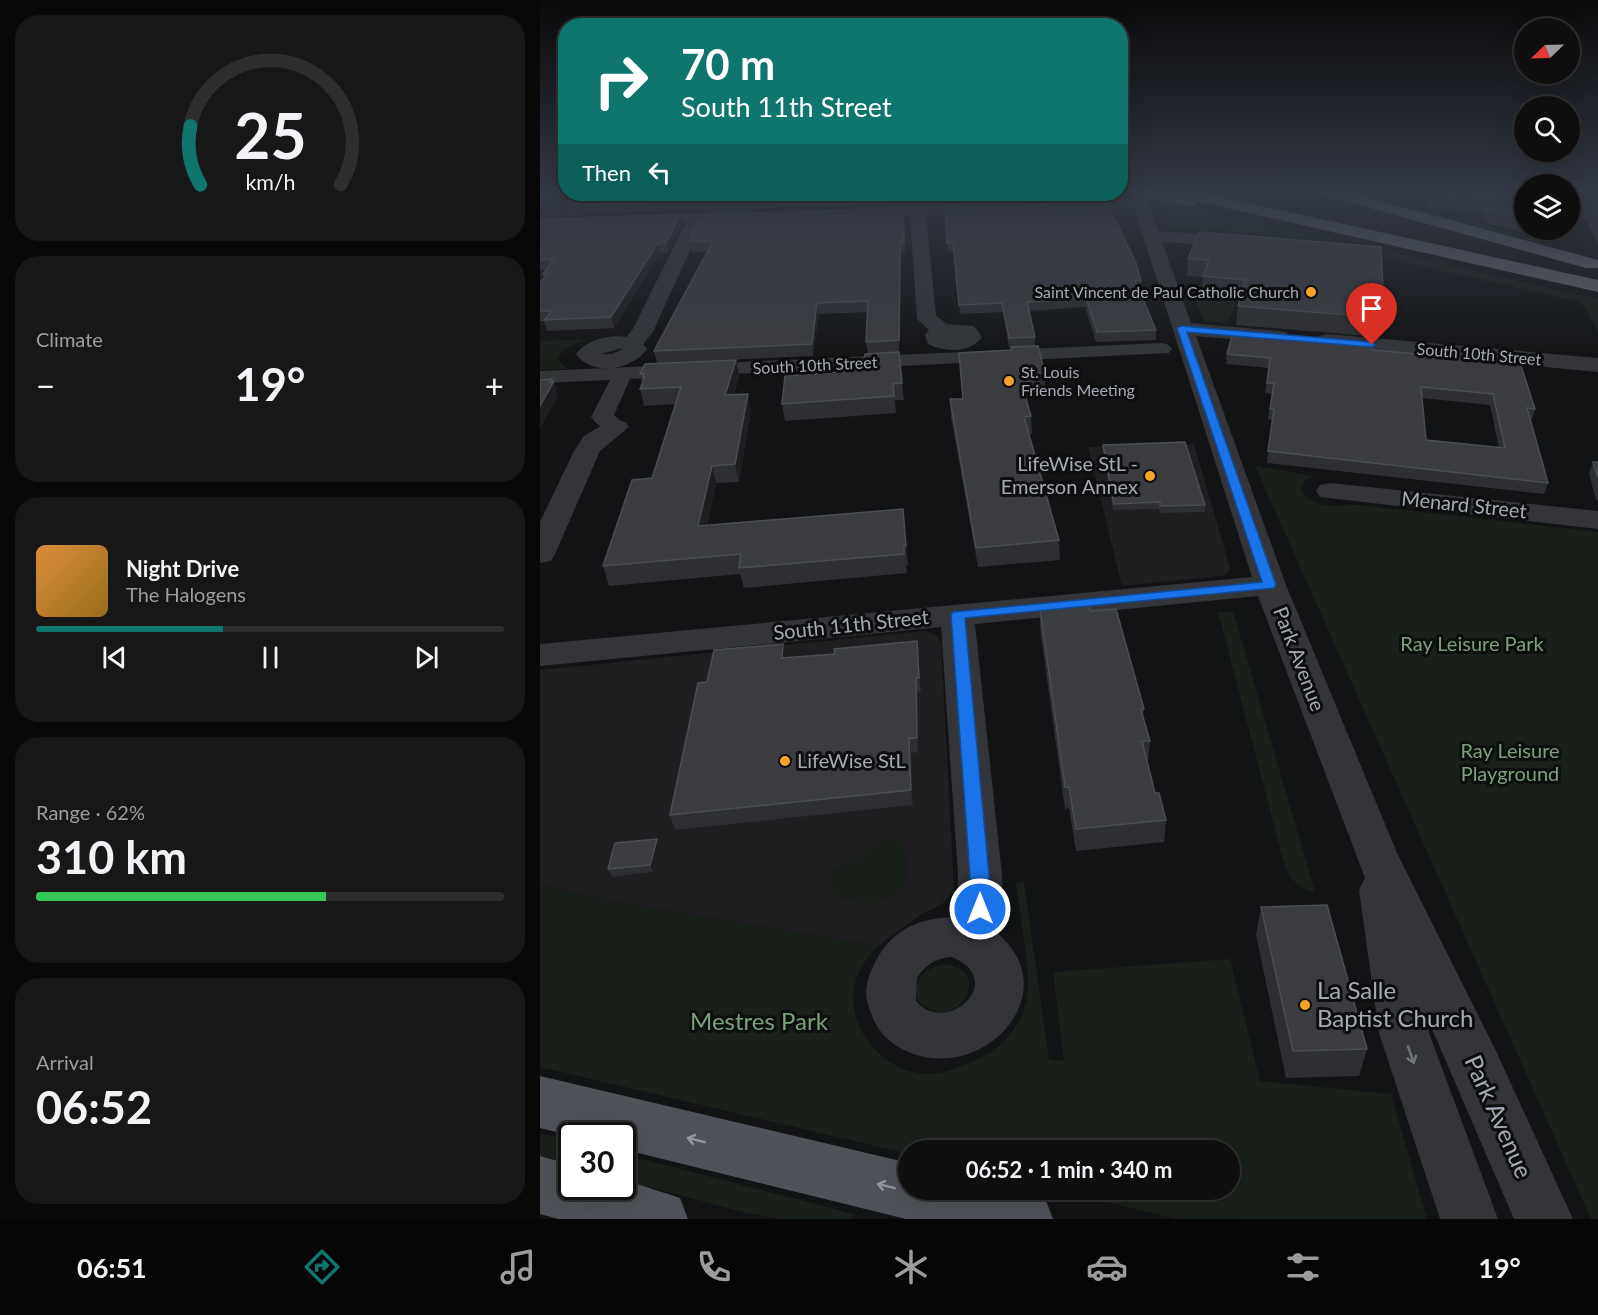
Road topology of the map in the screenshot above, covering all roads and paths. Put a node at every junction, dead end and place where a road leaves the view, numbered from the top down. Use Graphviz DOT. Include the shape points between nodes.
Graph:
graph roads {
  1 [pos="682,248"];
  2 [pos="921,248"];
  3 [pos="1153,248"];
  4 [pos="1443,248"];
  5 [pos="1500,248"];
  6 [pos="1532,248"];
  7 [pos="1598,266"];
  8 [pos="1598,286"];
  9 [pos="943,331"];
  10 [pos="1172,339"];
  11 [pos="631,344"];
  12 [pos="1598,365"];
  13 [pos="623,373"];
  14 [pos="540,377"];
  15 [pos="616,427"];
  16 [pos="1330,491"];
  17 [pos="1598,520"];
  18 [pos="540,554"];
  19 [pos="1270,585"];
  20 [pos="957,615"];
  21 [pos="540,655"];
  22 [pos="1375,853"];
  23 [pos="971,941"];
  24 [pos="540,1102"];
  25 [pos="540,1185"];
  26 [pos="659,1219"];
  27 [pos="1024,1219"];
  28 [pos="1469,1219"];
  29 [pos="1544,1219"];
  1 -- 11 [label="street" via="642,332"];
  2 -- 9 [label="street" via="925,312 927,319"];
  3 -- 10 [label="street, Park Avenue"];
  4 -- 8 [label="highway"];
  5 -- 7 [label="highway"];
  6 -- 7 [label="highway"];
  10 -- 12 [label="street, South 10th Street"];
  10 -- 13 [label="street, South 10th Street"];
  10 -- 19 [label="street, Park Avenue"];
  13 -- 14 [label="street, South 10th Street"];
  13 -- 15 [label="street" via="602,417"];
  15 -- 18 [label="street" via="593,442 587,451"];
  16 -- 17 [label="street, Menard Street"];
  19 -- 20 [label="street, South 11th Street"];
  19 -- 22 [label="street, Park Avenue"];
  20 -- 21 [label="street, South 11th Street"];
  20 -- 23 [label="street" via="980,883 980,909"];
  22 -- 28 [label="street, Park Avenue, one-way" via="1404,1033"];
  22 -- 29 [label="street, Park Avenue"];
  27 -- 24 [label="main road, one-way"];
  25 -- 26 [label="main road"];
}
